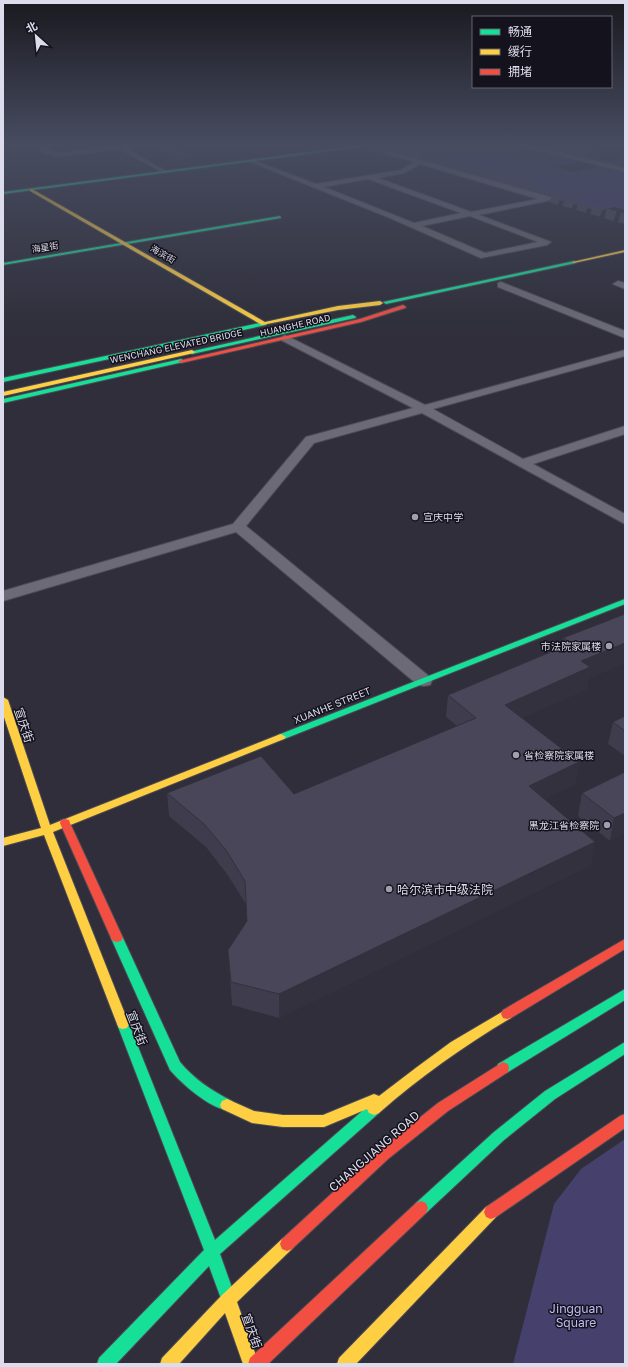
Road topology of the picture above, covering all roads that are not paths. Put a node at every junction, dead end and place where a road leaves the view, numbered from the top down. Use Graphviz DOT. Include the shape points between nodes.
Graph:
graph roads {
  1 [pos="59,206"];
  2 [pos="366,206"];
  3 [pos="451,206"];
  4 [pos="510,206"];
  5 [pos="471,213"];
  6 [pos="280,217"];
  7 [pos="414,225"];
  8 [pos="126,243"];
  9 [pos="625,251"];
  10 [pos="625,258"];
  11 [pos="3,264"];
  12 [pos="625,282"];
  13 [pos="501,285"];
  14 [pos="625,286"];
  15 [pos="391,301"];
  16 [pos="403,307"];
  17 [pos="349,314"];
  18 [pos="265,324"];
  19 [pos="625,335"];
  20 [pos="285,338"];
  21 [pos="625,353"];
  22 [pos="3,380"];
  23 [pos="3,388"];
  24 [pos="3,394"];
  25 [pos="3,401"];
  26 [pos="424,409"];
  27 [pos="625,430"];
  28 [pos="523,463"];
  29 [pos="625,520"];
  30 [pos="238,527"];
  31 [pos="3,596"];
  32 [pos="625,601"];
  33 [pos="424,681"];
  34 [pos="3,700"];
  35 [pos="66,823"];
  36 [pos="47,830"];
  37 [pos="3,842"];
  38 [pos="625,943"];
  39 [pos="625,994"];
  40 [pos="625,1047"];
  41 [pos="390,1094"];
  42 [pos="625,1120"];
  43 [pos="212,1252"];
  44 [pos="227,1300"];
  45 [pos="105,1364"];
  46 [pos="168,1364"];
  47 [pos="251,1364"];
  48 [pos="256,1364"];
  49 [pos="345,1364"];
  1 -- 8 [label="main road, 海滨街"];
  2 -- 7 [label="street"];
  3 -- 5 [label="street"];
  4 -- 5 [label="street"];
  5 -- 7 [label="street"];
  5 -- 7 [label="street" via="547,242 484,256"];
  6 -- 8 [label="main road, 海星街"];
  8 -- 11 [label="main road, 海星街"];
  8 -- 18 [label="main road, 海滨街"];
  9 -- 15 [label="main road, HUANGHE ROAD"];
  10 -- 13 [label="main road, HUANGHE ROAD"];
  12 -- 14 [label="street" via="618,284"];
  13 -- 16 [label="main road, HUANGHE ROAD"];
  13 -- 19 [label="street"];
  15 -- 17 [label="main road, HUANGHE ROAD"];
  15 -- 18 [label="main road, HUANGHE ROAD" via="338,308"];
  16 -- 17 [label="main road, HUANGHE ROAD"];
  16 -- 20 [label="main road, HUANGHE ROAD"];
  17 -- 23 [label="main road, WENCHANG ELEVATED BRIDGE"];
  17 -- 24 [label="main road, WENCHANG ELEVATED BRIDGE"];
  18 -- 22 [label="main road, HUANGHE ROAD"];
  20 -- 25 [label="main road, HUANGHE ROAD"];
  20 -- 26 [label="street"];
  21 -- 26 [label="street"];
  26 -- 28 [label="street"];
  26 -- 30 [label="street" via="310,440"];
  27 -- 28 [label="street"];
  28 -- 29 [label="street"];
  30 -- 31 [label="street"];
  30 -- 33 [label="street"];
  32 -- 33 [label="main road, XUANHE STREET"];
  33 -- 35 [label="main road, XUANHE STREET"];
  34 -- 36 [label="main road, 宣庆街"];
  35 -- 36 [label="main road, XUANHE STREET"];
  35 -- 41 [label="main road" via="172,1058 182,1074 213,1098 252,1117 283,1121 324,1121"];
  36 -- 37 [label="main road, XUANHE STREET"];
  36 -- 43 [label="main road, 宣庆街"];
  38 -- 41 [label="main road" via="483,1028"];
  39 -- 44 [label="main road, CHANGJIANG ROAD" via="443,1107 383,1155"];
  40 -- 48 [label="main road" via="550,1095 499,1136"];
  41 -- 43 [label="main road"];
  42 -- 49 [label="main road" via="485,1216"];
  43 -- 44 [label="main road, 宣庆街"];
  43 -- 45 [label="main road"];
  44 -- 46 [label="main road, CHANGJIANG ROAD"];
  44 -- 47 [label="main road, 宣庆街"];
}
